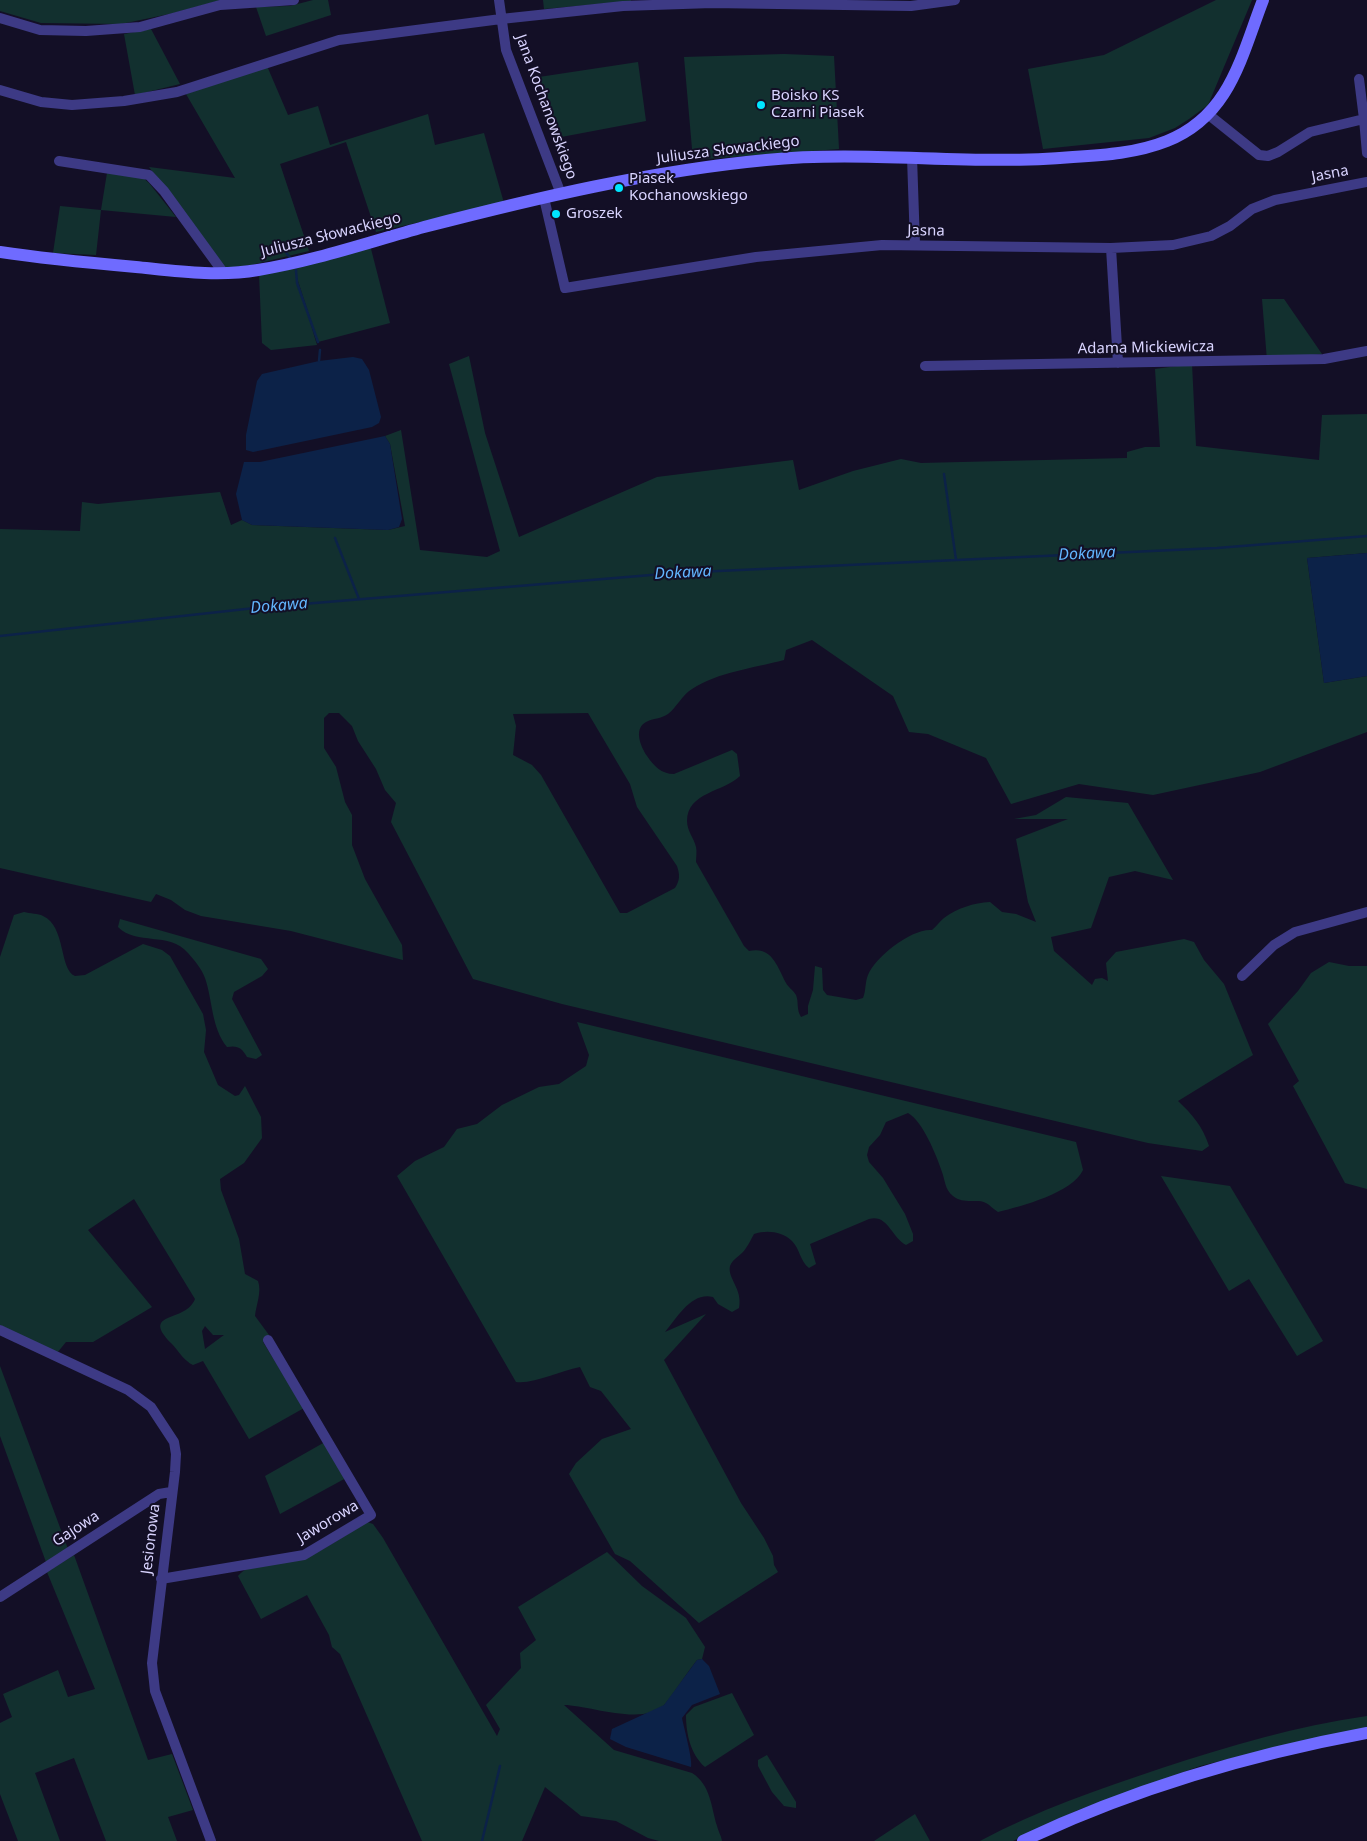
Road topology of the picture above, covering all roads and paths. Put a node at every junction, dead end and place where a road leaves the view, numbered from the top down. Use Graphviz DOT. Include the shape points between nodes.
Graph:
graph roads {
  1 [pos="294,0"];
  2 [pos="499,0"];
  3 [pos="955,0"];
  4 [pos="1263,0"];
  5 [pos="0,18"];
  6 [pos="500,19"];
  7 [pos="1359,80"];
  8 [pos="0,90"];
  9 [pos="1209,115"];
  10 [pos="1364,119"];
  11 [pos="1367,153"];
  12 [pos="912,157"];
  13 [pos="62,164"];
  14 [pos="1367,182"];
  15 [pos="561,194"];
  16 [pos="544,198"];
  17 [pos="914,246"];
  18 [pos="1111,248"];
  19 [pos="0,252"];
  20 [pos="223,272"];
  21 [pos="1367,351"];
  22 [pos="1118,363"];
  23 [pos="925,366"];
  24 [pos="1367,912"];
  25 [pos="1242,976"];
  26 [pos="0,1330"];
  27 [pos="268,1340"];
  28 [pos="171,1492"];
  29 [pos="161,1580"];
  30 [pos="0,1597"];
  31 [pos="1367,1733"];
  32 [pos="211,1841"];
  33 [pos="1024,1841"];
  1 -- 5 [label="street" via="220,5 140,27 86,31 40,30"];
  2 -- 6 [label="street, Jana Kochanowskiego"];
  3 -- 6 [label="street" via="911,6 662,3"];
  4 -- 9 [label="street, Juliusza Słowackiego" via="1227,91"];
  6 -- 8 [label="street" via="338,40 177,92 124,101 72,105 41,102"];
  6 -- 15 [label="street, Jana Kochanowskiego" via="506,50"];
  7 -- 10 [label="street, Jasna"];
  9 -- 10 [label="street" via="1259,155 1268,156 1310,132"];
  9 -- 12 [label="street, Juliusza Słowackiego" via="1169,140 1127,152 1045,160"];
  10 -- 11 [label="street, Jasna"];
  12 -- 15 [label="street, Juliusza Słowackiego" via="842,155 767,160 626,179"];
  12 -- 17 [label="street"];
  13 -- 20 [label="street" via="148,175 164,191"];
  14 -- 18 [label="street, Jasna" via="1275,200 1252,209 1211,236 1188,243"];
  15 -- 16 [label="street, Juliusza Słowackiego"];
  16 -- 17 [label="street, Jasna" via="565,288 756,257 882,245"];
  16 -- 20 [label="street, Juliusza Słowackiego" via="257,270"];
  17 -- 18 [label="street, Jasna"];
  18 -- 22 [label="street"];
  19 -- 20 [label="street, Juliusza Słowackiego" via="188,272"];
  21 -- 22 [label="street, Adama Mickiewicza" via="1324,359"];
  22 -- 23 [label="street, Adama Mickiewicza"];
  24 -- 25 [label="street" via="1296,932 1274,945"];
  26 -- 28 [label="street, Jesionowa" via="128,1390 151,1406 176,1448"];
  27 -- 29 [label="street, Jaworowa" via="371,1514 304,1555"];
  28 -- 29 [label="street, Jesionowa"];
  28 -- 30 [label="street, Gajowa" via="158,1494"];
  29 -- 32 [label="street, Jesionowa" via="152,1663 155,1691"];
  31 -- 33 [label="street" via="1273,1752 1200,1772 1097,1809"];
}
